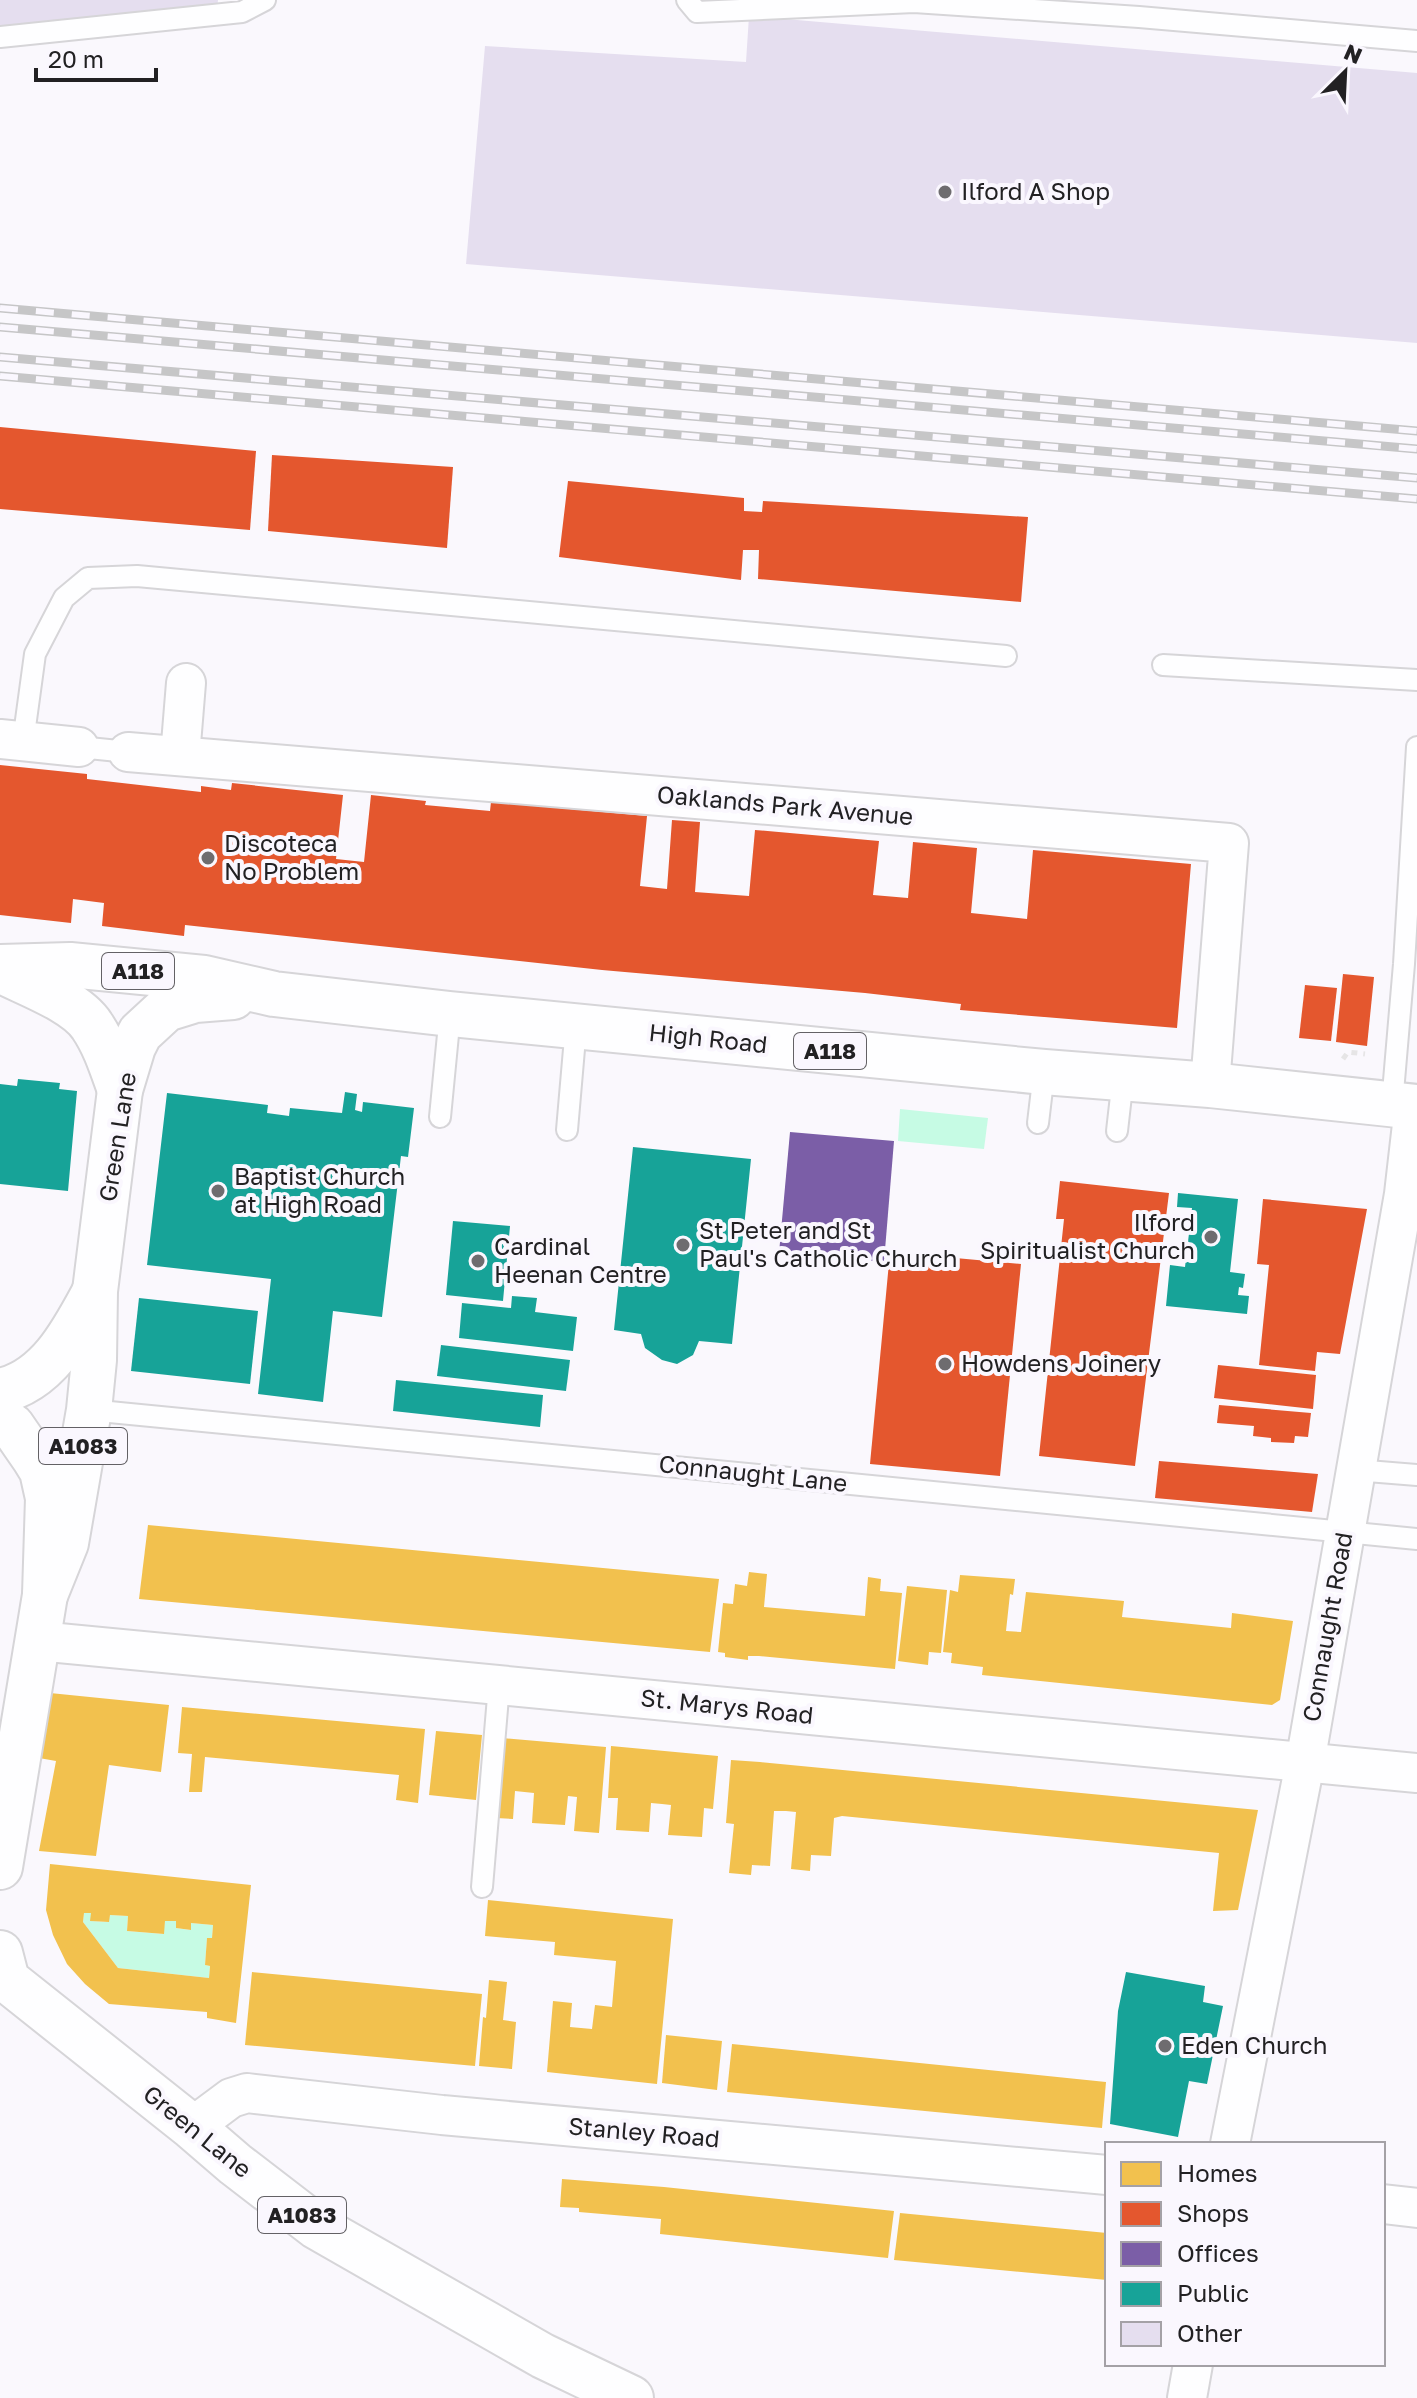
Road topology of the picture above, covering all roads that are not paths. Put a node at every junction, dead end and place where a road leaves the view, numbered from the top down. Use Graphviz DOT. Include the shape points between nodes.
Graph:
graph roads {
  1 [pos="265,0"];
  2 [pos="687,0"];
  3 [pos="0,37"];
  4 [pos="1417,41"];
  5 [pos="1006,656"];
  6 [pos="1163,665"];
  7 [pos="1417,680"];
  8 [pos="186,683"];
  9 [pos="12,741"];
  10 [pos="1417,747"];
  11 [pos="180,756"];
  12 [pos="0,968"];
  13 [pos="274,994"];
  14 [pos="450,1014"];
  15 [pos="576,1026"];
  16 [pos="1044,1072"];
  17 [pos="1123,1078"];
  18 [pos="1210,1085"];
  19 [pos="120,1090"];
  20 [pos="1408,1106"];
  21 [pos="440,1117"];
  22 [pos="1038,1123"];
  23 [pos="567,1130"];
  24 [pos="1117,1131"];
  25 [pos="95,1291"];
  26 [pos="0,1391"];
  27 [pos="89,1410"];
  28 [pos="0,1419"];
  29 [pos="1355,1470"];
  30 [pos="1417,1475"];
  31 [pos="1344,1532"];
  32 [pos="1417,1539"];
  33 [pos="45,1595"];
  34 [pos="38,1641"];
  35 [pos="499,1685"];
  36 [pos="1305,1763"];
  37 [pos="1417,1773"];
  38 [pos="0,1867"];
  39 [pos="482,1887"];
  40 [pos="2,1974"];
  41 [pos="192,2127"];
  42 [pos="1230,2142"];
  43 [pos="1105,2175"];
  44 [pos="1385,2204"];
  45 [pos="1417,2208"];
  46 [pos="1193,2366"];
  47 [pos="631,2398"];
  48 [pos="1187,2398"];
  1 -- 3 [label="lane" via="242,12"];
  2 -- 4 [label="lane" via="697,12 914,2"];
  5 -- 9 [label="lane" via="137,576 88,578 64,598 35,654"];
  6 -- 7 [label="lane"];
  8 -- 11 [label="street"];
  9 -- 11 [label="street, Oaklands Park Avenue"];
  10 -- 20 [label="lane" via="1404,964"];
  11 -- 18 [label="street, Oaklands Park Avenue" via="1229,843"];
  12 -- 13 [label="main road, High Road / A118" via="70,965 204,978"];
  12 -- 19 [label="main road, High Road / A118" via="69,1005 91,1023"];
  13 -- 14 [label="main road, High Road / A118"];
  13 -- 19 [label="main road, Green Lane / A118" via="195,1000 159,1014 140,1033"];
  14 -- 15 [label="main road, High Road / A118"];
  14 -- 21 [label="lane"];
  15 -- 16 [label="main road, High Road / A118"];
  15 -- 23 [label="lane"];
  16 -- 17 [label="main road, High Road / A118"];
  16 -- 22 [label="lane"];
  17 -- 18 [label="main road, High Road / A118"];
  17 -- 24 [label="lane"];
  18 -- 20 [label="main road, High Road / A118"];
  19 -- 25 [label="main road, Green Lane / A118"];
  20 -- 29 [label="street, Connaught Road" via="1404,1194"];
  25 -- 26 [label="main road, Green Lane / A118" via="54,1356 35,1375"];
  25 -- 27 [label="main road, Green Lane / A1083"];
  27 -- 31 [label="lane, Connaught Lane"];
  27 -- 33 [label="main road, Green Lane / A1083" via="66,1543"];
  28 -- 33 [label="main road, Green Lane / A1083" via="12,1426 42,1471 48,1498"];
  29 -- 30 [label="lane"];
  29 -- 31 [label="street, Connaught Road"];
  31 -- 32 [label="lane, Connaught Lane"];
  31 -- 36 [label="street, Connaught Road"];
  33 -- 34 [label="main road, Green Lane / A1083"];
  34 -- 35 [label="street, St. Marys Road"];
  34 -- 38 [label="main road, Green Lane / A1083"];
  35 -- 36 [label="street, St. Marys Road"];
  35 -- 39 [label="lane"];
  36 -- 37 [label="street, St. Marys Road"];
  36 -- 42 [label="street, Connaught Road"];
  40 -- 41 [label="main road, Green Lane / A1083"];
  41 -- 43 [label="street, Stanley Road" via="231,2098 247,2093"];
  41 -- 47 [label="main road, Green Lane / A1083" via="317,2227 543,2356"];
  44 -- 45 [label="street"];
  46 -- 48 [label="street"];
}
